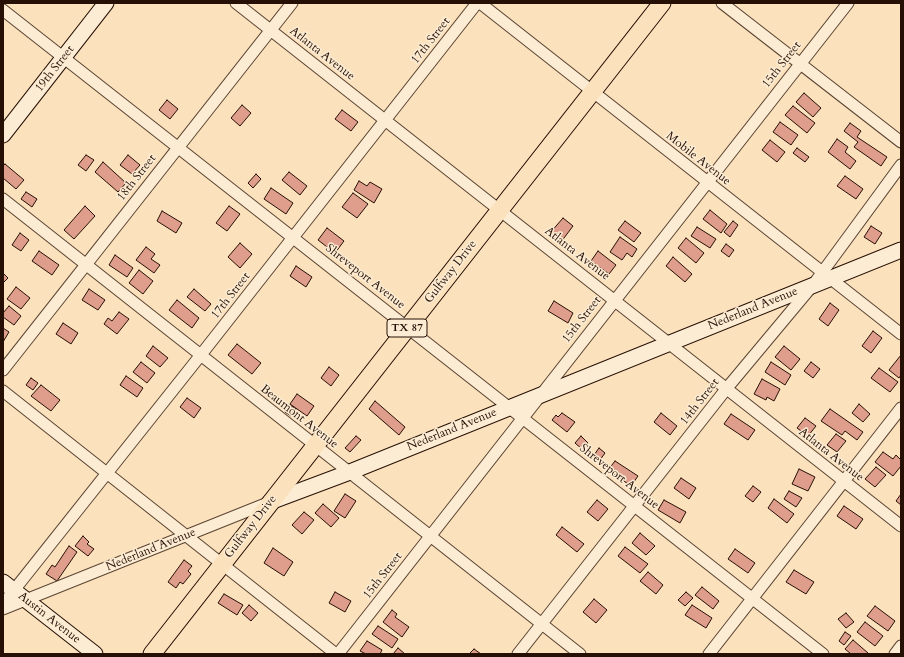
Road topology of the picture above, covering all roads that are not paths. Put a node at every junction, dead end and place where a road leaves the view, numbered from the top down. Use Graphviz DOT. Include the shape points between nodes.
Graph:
graph roads {
  1 [pos="106,3"];
  2 [pos="236,3"];
  3 [pos="292,3"];
  4 [pos="479,3"];
  5 [pos="662,3"];
  6 [pos="722,3"];
  7 [pos="848,3"];
  8 [pos="3,10"];
  9 [pos="270,30"];
  10 [pos="63,58"];
  11 [pos="800,64"];
  12 [pos="593,92"];
  13 [pos="386,120"];
  14 [pos="3,135"];
  15 [pos="901,142"];
  16 [pos="177,147"];
  17 [pos="901,166"];
  18 [pos="707,182"];
  19 [pos="3,199"];
  20 [pos="500,210"];
  21 [pos="294,238"];
  22 [pos="901,250"];
  23 [pos="86,265"];
  24 [pos="826,275"];
  25 [pos="813,285"];
  26 [pos="615,300"];
  27 [pos="408,327"];
  28 [pos="901,334"];
  29 [pos="669,343"];
  30 [pos="200,356"];
  31 [pos="3,370"];
  32 [pos="727,388"];
  33 [pos="3,391"];
  34 [pos="539,395"];
  35 [pos="510,407"];
  36 [pos="901,408"];
  37 [pos="522,418"];
  38 [pos="315,446"];
  39 [pos="350,472"];
  40 [pos="107,473"];
  41 [pos="844,481"];
  42 [pos="270,502"];
  43 [pos="636,505"];
  44 [pos="901,526"];
  45 [pos="188,535"];
  46 [pos="430,537"];
  47 [pos="222,564"];
  48 [pos="8,586"];
  49 [pos="752,598"];
  50 [pos="27,600"];
  51 [pos="3,604"];
  52 [pos="3,609"];
  53 [pos="542,623"];
  54 [pos="901,646"];
  55 [pos="95,654"];
  56 [pos="152,654"];
  57 [pos="337,654"];
  58 [pos="518,654"];
  59 [pos="580,654"];
  60 [pos="709,654"];
  61 [pos="823,654"];
  62 [pos="895,654"];
  1 -- 10 [label="street, 19th Street"];
  2 -- 9 [label="street, Atlanta Avenue"];
  3 -- 9 [label="street, 18th Street"];
  4 -- 12 [label="street, Mobile Avenue"];
  4 -- 13 [label="street, 17th Street"];
  5 -- 12 [label="main road, Gulfway Drive / TX 87"];
  6 -- 11 [label="street"];
  7 -- 11 [label="street, 15th Street"];
  8 -- 10 [label="street, Shreveport Avenue"];
  9 -- 13 [label="street, Atlanta Avenue"];
  9 -- 16 [label="street, 18th Street"];
  10 -- 14 [label="street, 19th Street"];
  10 -- 16 [label="street, Shreveport Avenue"];
  11 -- 15 [label="street"];
  11 -- 18 [label="street, 15th Street"];
  12 -- 18 [label="street, Mobile Avenue"];
  12 -- 20 [label="main road, Gulfway Drive / TX 87"];
  13 -- 20 [label="street, Atlanta Avenue"];
  13 -- 21 [label="street, 17th Street"];
  16 -- 21 [label="street, Shreveport Avenue"];
  16 -- 23 [label="street, 18th Street"];
  17 -- 24 [label="street"];
  18 -- 24 [label="street, Mobile Avenue"];
  18 -- 26 [label="street, 15th Street"];
  19 -- 23 [label="street, Beaumont Avenue"];
  20 -- 26 [label="street, Atlanta Avenue"];
  20 -- 27 [label="main road, Gulfway Drive / TX 87"];
  21 -- 27 [label="street, Shreveport Avenue"];
  21 -- 30 [label="street, 17th Street"];
  22 -- 24 [label="street, Nederland Avenue"];
  23 -- 30 [label="street, Beaumont Avenue"];
  23 -- 31 [label="street, 18th Street"];
  24 -- 25 [label="street, Nederland Avenue"];
  24 -- 28 [label="street, Mobile Avenue"];
  25 -- 29 [label="street, Nederland Avenue"];
  25 -- 32 [label="street, 14th Street"];
  26 -- 29 [label="street, Atlanta Avenue"];
  26 -- 34 [label="street, 15th Street"];
  27 -- 35 [label="street, Shreveport Avenue"];
  27 -- 38 [label="main road, Gulfway Drive / TX 87"];
  29 -- 32 [label="street, Atlanta Avenue"];
  29 -- 34 [label="street, Nederland Avenue"];
  30 -- 38 [label="street, Beaumont Avenue"];
  30 -- 40 [label="street, 17th Street"];
  32 -- 41 [label="street, Atlanta Avenue"];
  32 -- 43 [label="street, 14th Street"];
  33 -- 40 [label="street"];
  34 -- 35 [label="street, Nederland Avenue"];
  34 -- 37 [label="street, 15th Street"];
  35 -- 37 [label="street, Shreveport Avenue"];
  35 -- 39 [label="street, Nederland Avenue"];
  36 -- 41 [label="street"];
  37 -- 43 [label="street, Shreveport Avenue"];
  37 -- 46 [label="street, 15th Street"];
  38 -- 39 [label="street, Beaumont Avenue"];
  38 -- 42 [label="main road, Gulfway Drive / TX 87"];
  39 -- 42 [label="street, Nederland Avenue"];
  39 -- 46 [label="street, Beaumont Avenue"];
  40 -- 45 [label="street"];
  40 -- 48 [label="street, 17th Street"];
  41 -- 44 [label="street, Atlanta Avenue"];
  41 -- 49 [label="street"];
  42 -- 45 [label="street, Nederland Avenue"];
  42 -- 47 [label="main road, Gulfway Drive / TX 87"];
  43 -- 49 [label="street, Shreveport Avenue"];
  43 -- 53 [label="street, 14th Street"];
  45 -- 47 [label="street"];
  45 -- 50 [label="street, Nederland Avenue"];
  46 -- 53 [label="street, Beaumont Avenue"];
  46 -- 57 [label="street, 15th Street"];
  47 -- 56 [label="main road, Gulfway Drive / TX 87"];
  47 -- 57 [label="street"];
  48 -- 50 [label="street, Austin Avenue"];
  48 -- 51 [label="street, 17th Street"];
  49 -- 60 [label="street"];
  49 -- 61 [label="street, Shreveport Avenue"];
  50 -- 52 [label="street, Nederland Avenue"];
  50 -- 55 [label="street, Austin Avenue"];
  53 -- 58 [label="street, 14th Street"];
  53 -- 59 [label="street, Beaumont Avenue"];
  54 -- 62 [label="street"];
}
